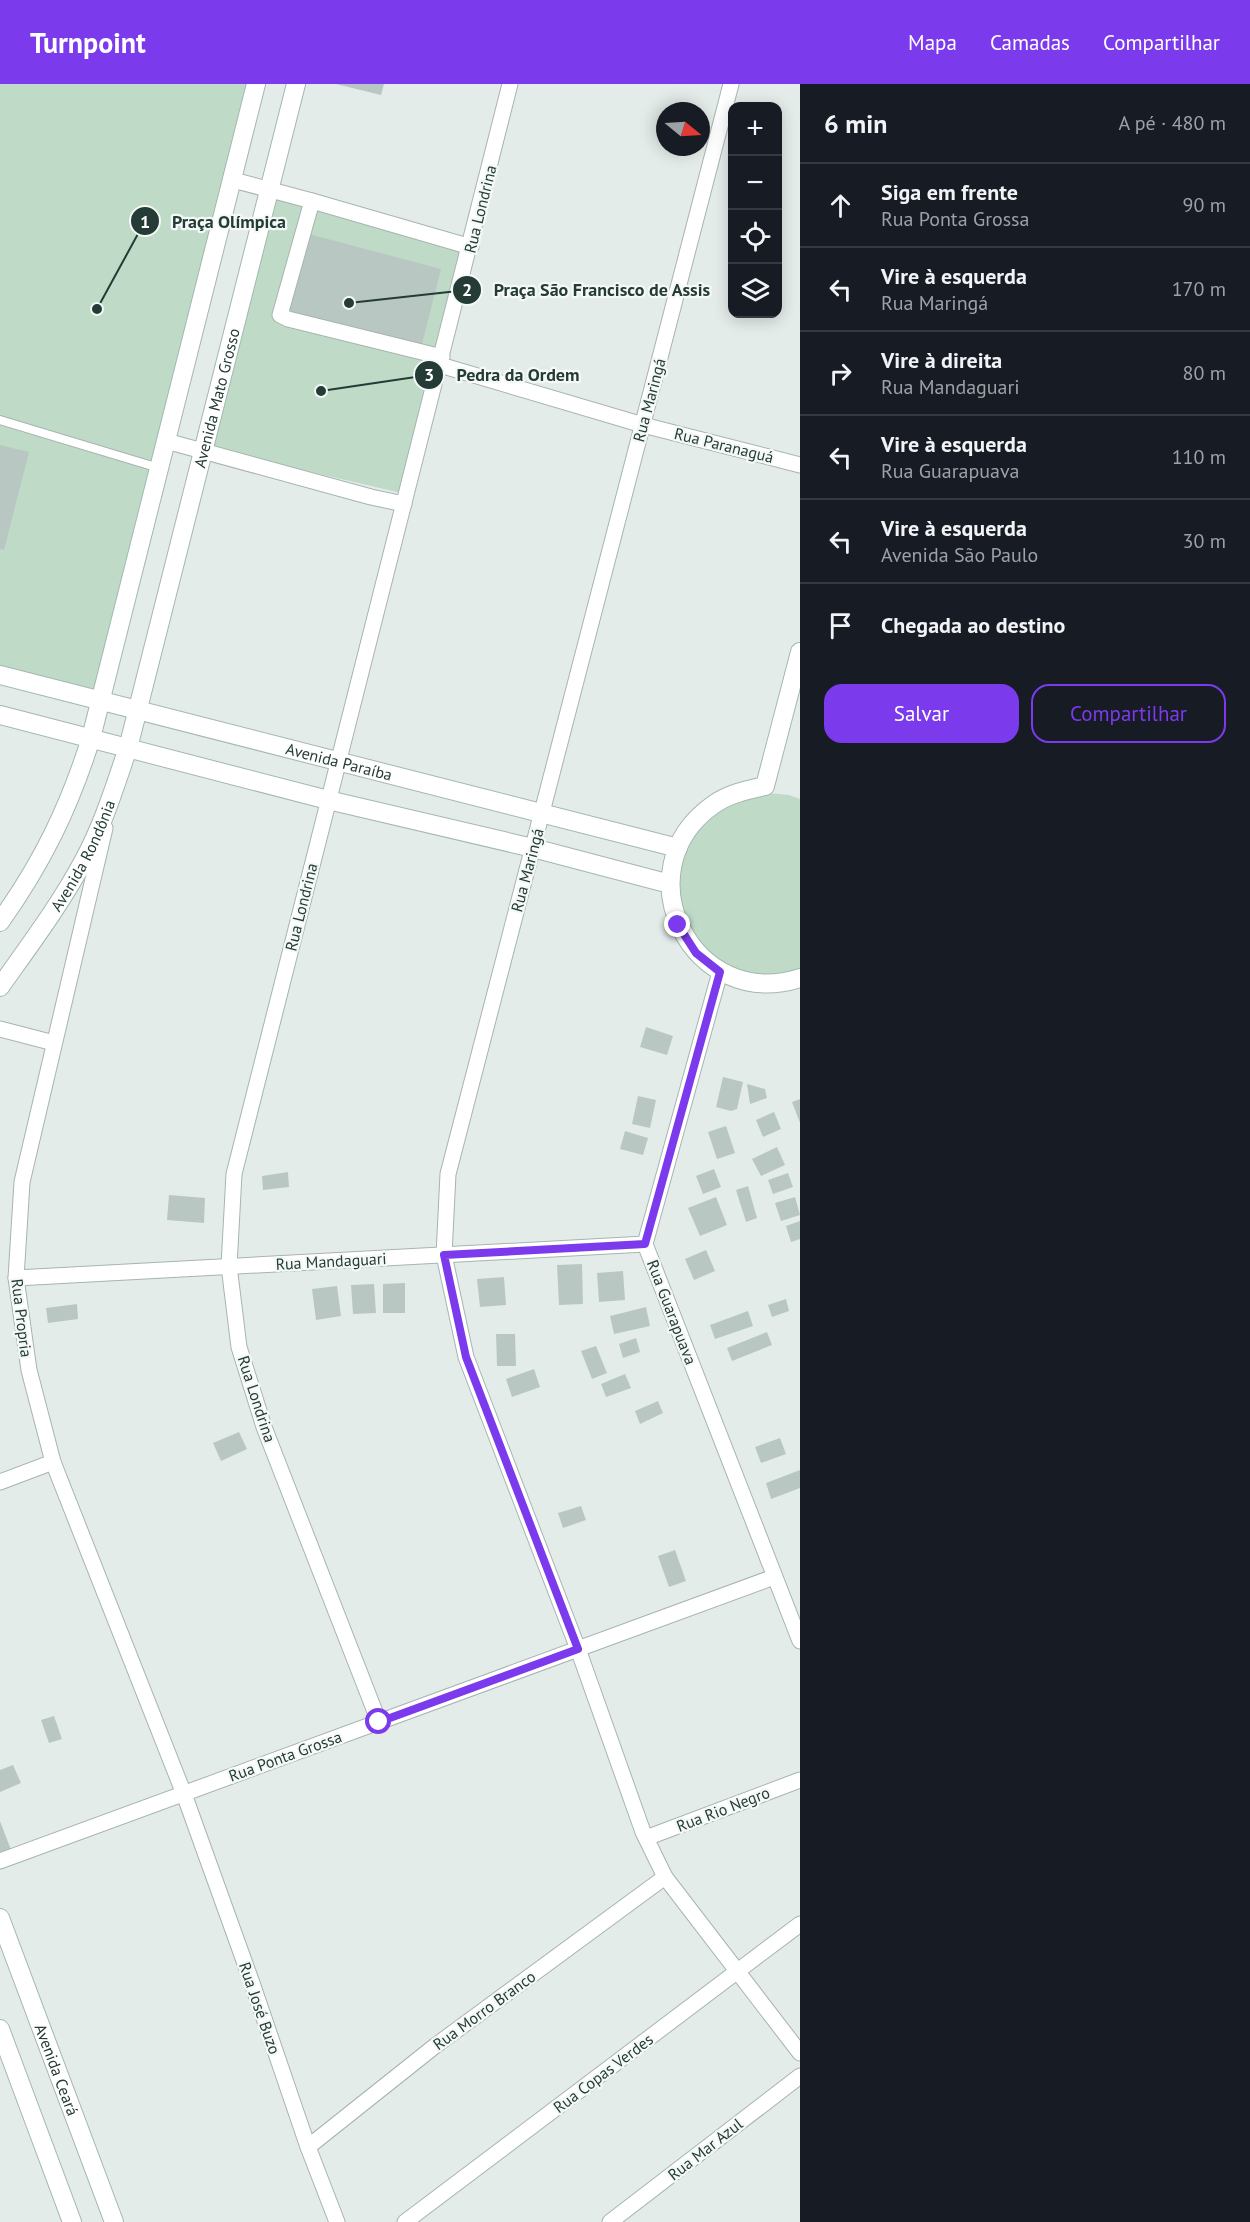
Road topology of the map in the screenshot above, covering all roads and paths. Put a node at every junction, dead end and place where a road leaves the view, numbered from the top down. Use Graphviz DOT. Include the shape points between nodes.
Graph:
graph roads {
  1 [pos="256,84"];
  2 [pos="296,84"];
  3 [pos="510,84"];
  4 [pos="731,84"];
  5 [pos="233,180"];
  6 [pos="269,190"];
  7 [pos="312,201"];
  8 [pos="471,247"];
  9 [pos="441,361"];
  10 [pos="0,420"];
  11 [pos="643,425"];
  12 [pos="166,441"];
  13 [pos="202,451"];
  14 [pos="800,465"];
  15 [pos="160,468"];
  16 [pos="404,504"];
  17 [pos="800,652"];
  18 [pos="0,675"];
  19 [pos="101,701"];
  20 [pos="137,710"];
  21 [pos="0,715"];
  22 [pos="91,738"];
  23 [pos="128,748"];
  24 [pos="338,761"];
  25 [pos="114,790"];
  26 [pos="328,800"];
  27 [pos="542,813"];
  28 [pos="533,848"];
  29 [pos="678,848"];
  30 [pos="670,884"];
  31 [pos="0,922"];
  32 [pos="720,972"];
  33 [pos="800,978"];
  34 [pos="0,987"];
  35 [pos="0,1029"];
  36 [pos="54,1043"];
  37 [pos="645,1244"];
  38 [pos="444,1255"];
  39 [pos="229,1266"];
  40 [pos="16,1278"];
  41 [pos="53,1462"];
  42 [pos="0,1482"];
  43 [pos="774,1577"];
  44 [pos="800,1641"];
  45 [pos="578,1649"];
  46 [pos="379,1722"];
  47 [pos="800,1780"];
  48 [pos="184,1794"];
  49 [pos="646,1838"];
  50 [pos="0,1861"];
  51 [pos="665,1877"];
  52 [pos="0,1918"];
  53 [pos="800,1924"];
  54 [pos="738,1971"];
  55 [pos="0,2029"];
  56 [pos="800,2052"];
  57 [pos="800,2076"];
  58 [pos="308,2147"];
  59 [pos="72,2222"];
  60 [pos="114,2222"];
  61 [pos="337,2222"];
  62 [pos="405,2222"];
  63 [pos="610,2222"];
  1 -- 5 [label="street"];
  2 -- 6 [label="street, Avenida Mato Grosso"];
  3 -- 8 [label="street, Rua Londrina"];
  4 -- 11 [label="street, Rua Maringá"];
  5 -- 6 [label="street"];
  5 -- 12 [label="street"];
  6 -- 7 [label="street"];
  6 -- 13 [label="street, Avenida Mato Grosso"];
  7 -- 8 [label="street"];
  7 -- 9 [label="street, Rua Paranaguá" via="280,315"];
  8 -- 9 [label="street, Rua Londrina"];
  9 -- 11 [label="street, Rua Paranaguá"];
  9 -- 16 [label="street, Rua Londrina"];
  10 -- 15 [label="lane"];
  11 -- 14 [label="street, Rua Paranaguá"];
  11 -- 27 [label="street, Rua Maringá"];
  12 -- 13 [label="street"];
  12 -- 15 [label="street"];
  13 -- 16 [label="street"];
  13 -- 20 [label="street, Avenida Mato Grosso"];
  15 -- 19 [label="street"];
  16 -- 24 [label="street, Rua Londrina"];
  17 -- 29 [label="street" via="765,786 738,792 713,805 693,824"];
  18 -- 19 [label="street, Avenida Paraíba"];
  19 -- 20 [label="street, Avenida Paraíba"];
  19 -- 22 [label="street, Avenida Rondônia"];
  20 -- 23 [label="street, Avenida Rondônia"];
  20 -- 24 [label="street, Avenida Paraíba"];
  21 -- 22 [label="street"];
  22 -- 23 [label="street"];
  22 -- 31 [label="street, Avenida Rondônia" via="51,842"];
  23 -- 25 [label="street, Avenida Rondônia"];
  23 -- 26 [label="street"];
  24 -- 26 [label="street, Rua Londrina"];
  24 -- 27 [label="street, Avenida Paraíba"];
  25 -- 34 [label="street, Avenida Rondônia" via="85,859"];
  25 -- 36 [label="street, Rua Propria"];
  26 -- 28 [label="street"];
  26 -- 39 [label="street, Rua Londrina" via="234,1174"];
  27 -- 28 [label="street, Rua Maringá"];
  27 -- 29 [label="street, Avenida Paraíba"];
  28 -- 30 [label="street"];
  28 -- 38 [label="street, Rua Maringá" via="448,1174"];
  29 -- 30 [label="street"];
  30 -- 32 [label="street" via="678,925 696,953"];
  32 -- 33 [label="street" via="755,983"];
  32 -- 37 [label="street, Rua Guarapuava"];
  35 -- 36 [label="street"];
  36 -- 40 [label="street, Rua Propria" via="22,1182"];
  37 -- 38 [label="street, Rua Mandaguari"];
  37 -- 43 [label="street, Rua Guarapuava"];
  38 -- 39 [label="street, Rua Mandaguari"];
  38 -- 45 [label="street, Rua Maringá" via="466,1357"];
  39 -- 40 [label="street, Rua Mandaguari"];
  39 -- 46 [label="street, Rua Londrina" via="239,1347 264,1427"];
  40 -- 41 [label="street, Rua Propria" via="29,1370"];
  41 -- 42 [label="street"];
  41 -- 48 [label="street, Rua Propria"];
  43 -- 44 [label="street, Rua Guarapuava"];
  43 -- 45 [label="street, Rua Ponta Grossa"];
  45 -- 46 [label="street, Rua Ponta Grossa"];
  45 -- 49 [label="street, Rua Maringá"];
  46 -- 48 [label="street, Rua Ponta Grossa"];
  47 -- 49 [label="street, Rua Rio Negro"];
  48 -- 50 [label="street, Rua Ponta Grossa"];
  48 -- 58 [label="street, Rua José Buzo"];
  49 -- 51 [label="street, Rua Maringá"];
  51 -- 54 [label="street, Rua Maringá"];
  51 -- 58 [label="street, Rua Morro Branco" via="435,2046"];
  52 -- 60 [label="street, Avenida Ceará"];
  53 -- 54 [label="street, Rua Copas Verdes"];
  54 -- 56 [label="street, Rua Maringá"];
  54 -- 62 [label="street, Rua Copas Verdes"];
  55 -- 59 [label="street"];
  57 -- 63 [label="street, Rua Mar Azul"];
  58 -- 61 [label="street, Rua José Buzo"];
}
